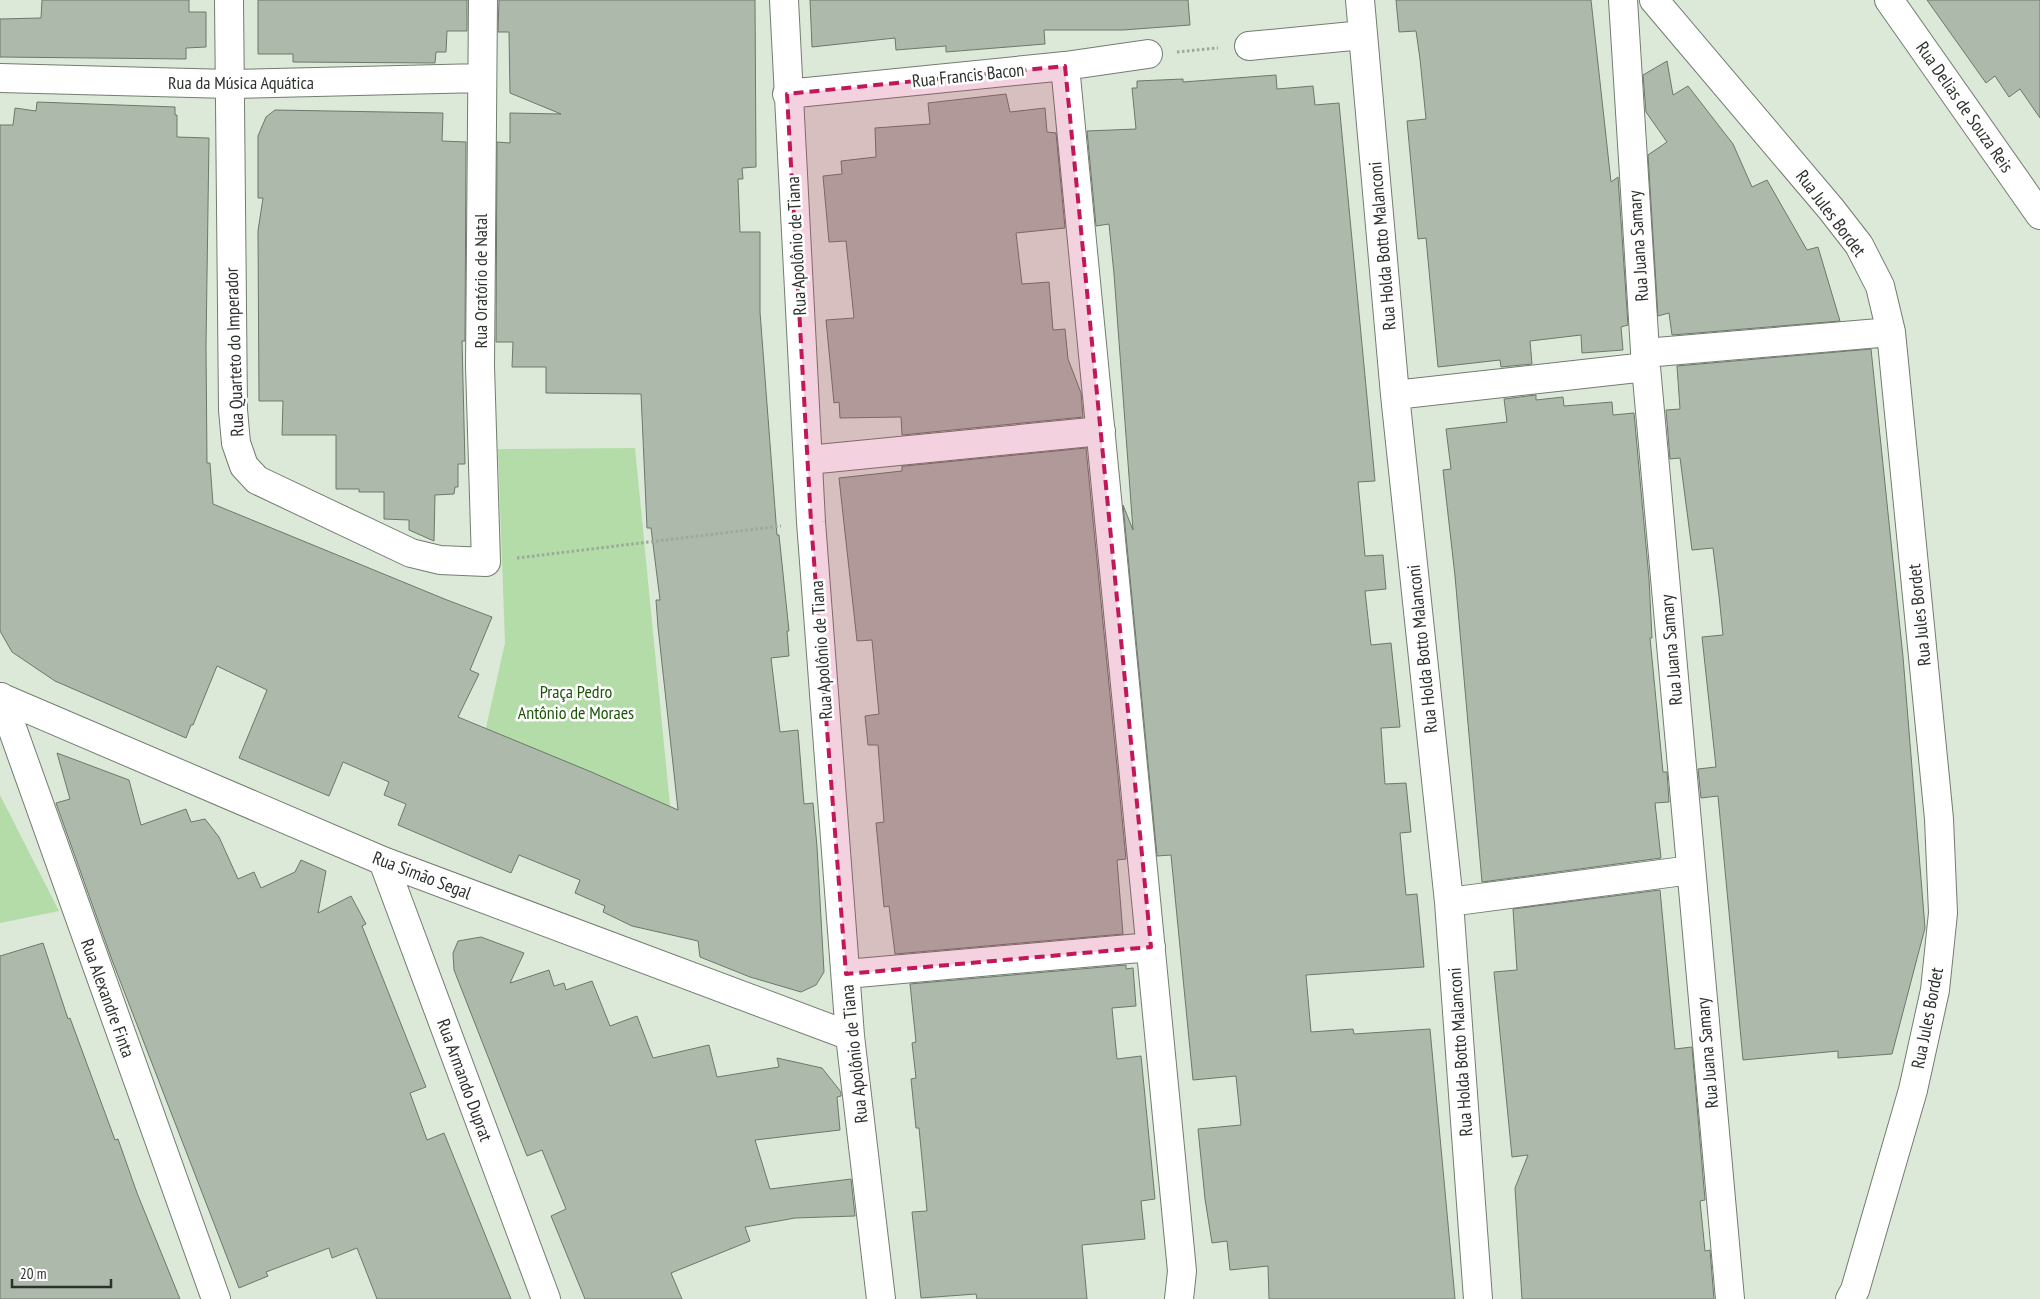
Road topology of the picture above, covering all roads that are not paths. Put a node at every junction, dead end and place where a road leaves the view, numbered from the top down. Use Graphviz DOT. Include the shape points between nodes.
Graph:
graph roads {
  1 [pos="229,0"];
  2 [pos="483,0"];
  3 [pos="784,0"];
  4 [pos="1360,0"];
  5 [pos="1623,0"];
  6 [pos="1654,0"];
  7 [pos="1889,0"];
  8 [pos="1363,35"];
  9 [pos="1249,46"];
  10 [pos="1148,54"];
  11 [pos="1065,66"];
  12 [pos="0,78"];
  13 [pos="482,78"];
  14 [pos="230,84"];
  15 [pos="788,94"];
  16 [pos="2040,215"];
  17 [pos="1891,332"];
  18 [pos="1646,360"];
  19 [pos="1395,395"];
  20 [pos="1101,432"];
  21 [pos="808,460"];
  22 [pos="486,562"];
  23 [pos="0,697"];
  24 [pos="383,861"];
  25 [pos="1691,870"];
  26 [pos="1449,902"];
  27 [pos="1151,947"];
  28 [pos="846,974"];
  29 [pos="850,1036"];
  30 [pos="216,1299"];
  31 [pos="546,1299"];
  32 [pos="881,1299"];
  33 [pos="1179,1299"];
  34 [pos="1478,1299"];
  35 [pos="1730,1299"];
  36 [pos="1850,1299"];
  1 -- 14 [label="street, Rua Quarteto do Imperador"];
  2 -- 13 [label="street, Rua Oratório de Natal"];
  3 -- 15 [label="street, Rua Apolônio de Tiana"];
  4 -- 8 [label="street, Rua Holda Botto Malanconi"];
  5 -- 18 [label="street, Rua Juana Samary"];
  6 -- 17 [label="street, Rua Jules Bordet" via="1859,245 1880,286"];
  7 -- 16 [label="street, Rua Delias de Souza Reis"];
  8 -- 9 [label="street"];
  8 -- 19 [label="street, Rua Holda Botto Malanconi"];
  10 -- 11 [label="street, Rua Francis Bacon"];
  11 -- 15 [label="street, Rua Francis Bacon"];
  11 -- 20 [label="street"];
  12 -- 14 [label="street, Rua da Música Aquática"];
  13 -- 14 [label="street, Rua da Música Aquática"];
  13 -- 22 [label="street, Rua Oratório de Natal" via="480,366"];
  14 -- 22 [label="street, Rua Quarteto do Imperador" via="233,410 236,443 244,466 257,480 411,553 440,560"];
  15 -- 21 [label="street, Rua Apolônio de Tiana"];
  17 -- 18 [label="street"];
  17 -- 36 [label="street, Rua Jules Bordet" via="1940,819 1943,913 1935,990 1914,1090"];
  18 -- 19 [label="street"];
  18 -- 25 [label="street, Rua Juana Samary"];
  19 -- 26 [label="street, Rua Holda Botto Malanconi"];
  20 -- 21 [label="street"];
  20 -- 27 [label="street"];
  21 -- 28 [label="street, Rua Apolônio de Tiana"];
  23 -- 24 [label="street, Rua Simão Segal"];
  23 -- 30 [label="street, Rua Alexandre Finta"];
  24 -- 29 [label="street, Rua Simão Segal"];
  24 -- 31 [label="street, Rua Armando Duprat"];
  25 -- 26 [label="street"];
  25 -- 35 [label="street, Rua Juana Samary"];
  26 -- 34 [label="street, Rua Holda Botto Malanconi"];
  27 -- 28 [label="street"];
  27 -- 33 [label="street" via="1182,1271"];
  28 -- 29 [label="street, Rua Apolônio de Tiana"];
  29 -- 32 [label="street, Rua Apolônio de Tiana"];
}
